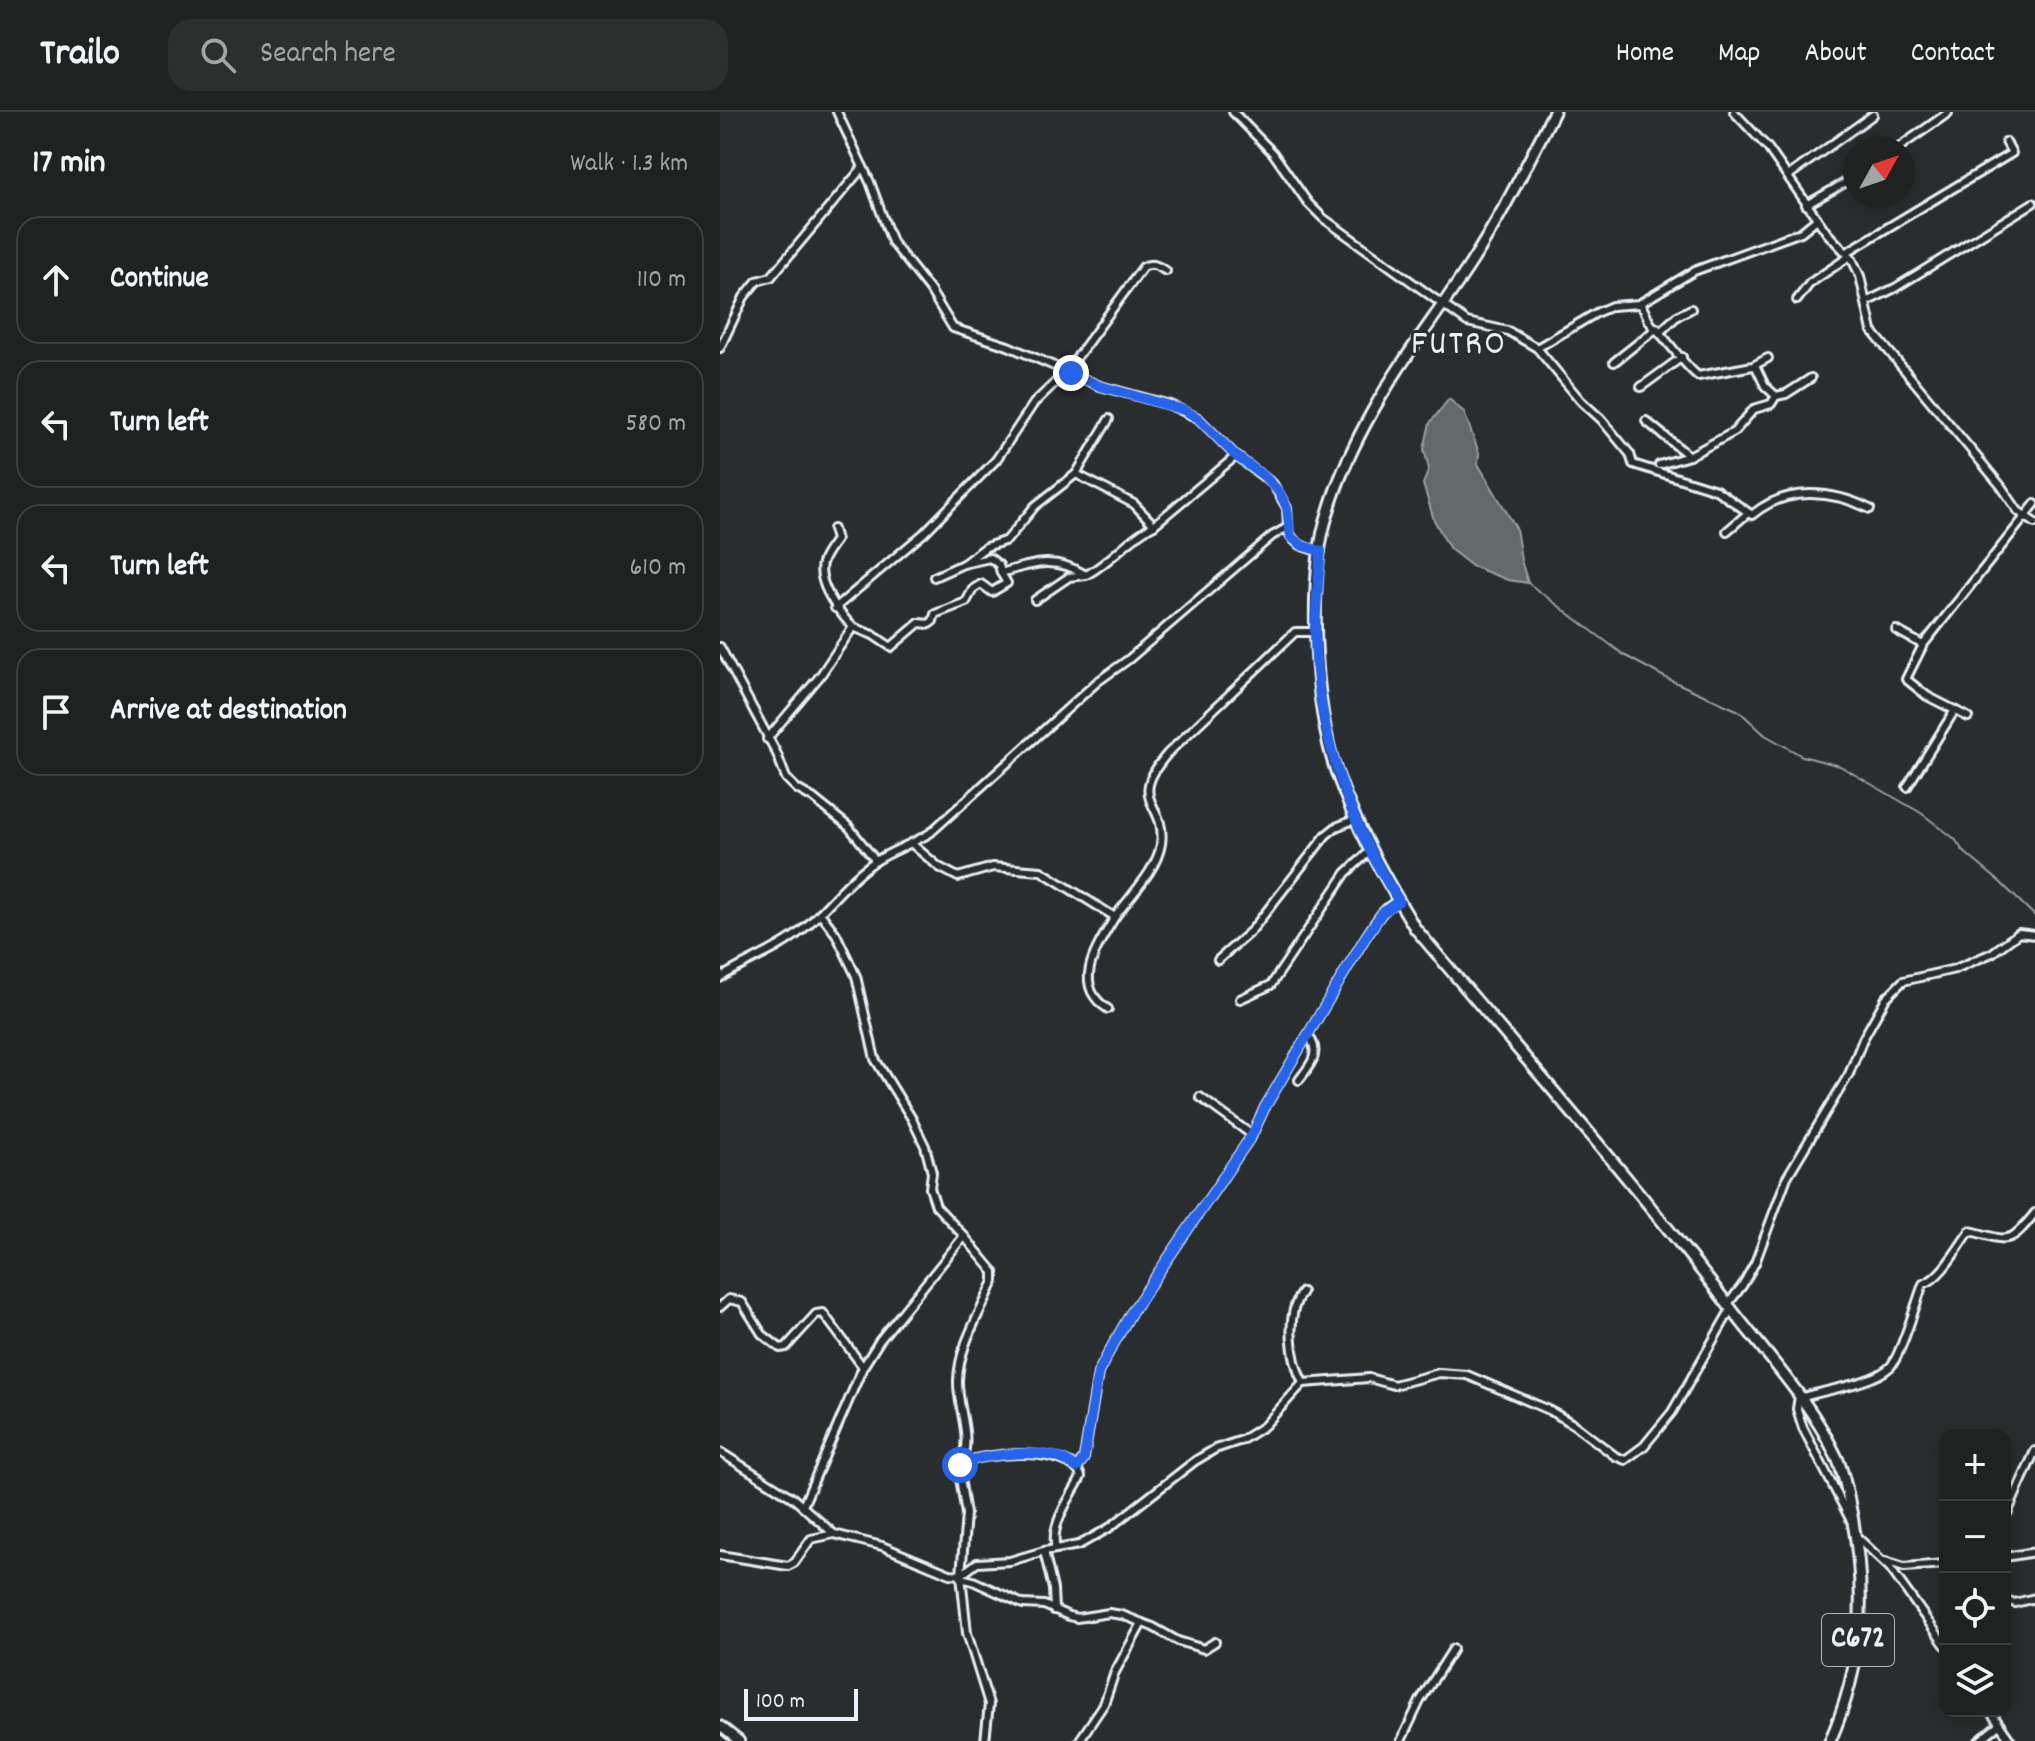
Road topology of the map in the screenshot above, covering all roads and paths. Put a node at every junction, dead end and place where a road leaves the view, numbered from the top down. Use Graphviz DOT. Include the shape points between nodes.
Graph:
graph roads {
  1 [pos="837,112"];
  2 [pos="1233,112"];
  3 [pos="1554,112"];
  4 [pos="1734,112"];
  5 [pos="1948,113"];
  6 [pos="1873,115"];
  7 [pos="1915,136"];
  8 [pos="2006,142"];
  9 [pos="863,167"];
  10 [pos="1788,176"];
  11 [pos="1843,184"];
  12 [pos="2033,203"];
  13 [pos="1806,205"];
  14 [pos="1817,219"];
  15 [pos="1848,254"];
  16 [pos="1166,271"];
  17 [pos="1797,300"];
  18 [pos="1866,302"];
  19 [pos="1442,304"];
  20 [pos="1639,304"];
  21 [pos="1691,309"];
  22 [pos="1659,330"];
  23 [pos="720,348"];
  24 [pos="1537,348"];
  25 [pos="1682,357"];
  26 [pos="1768,358"];
  27 [pos="1614,362"];
  28 [pos="1755,365"];
  29 [pos="1067,371"];
  30 [pos="1811,378"];
  31 [pos="1641,387"];
  32 [pos="1776,396"];
  33 [pos="1109,419"];
  34 [pos="1646,421"];
  35 [pos="1236,456"];
  36 [pos="1689,456"];
  37 [pos="1659,465"];
  38 [pos="1076,474"];
  39 [pos="2035,504"];
  40 [pos="1870,509"];
  41 [pos="1748,513"];
  42 [pos="2024,516"];
  43 [pos="2035,523"];
  44 [pos="1154,525"];
  45 [pos="1288,527"];
  46 [pos="833,529"];
  47 [pos="1727,531"];
  48 [pos="1321,551"];
  49 [pos="963,564"];
  50 [pos="1001,573"];
  51 [pos="1086,575"];
  52 [pos="934,577"];
  53 [pos="1035,600"];
  54 [pos="835,608"];
  55 [pos="853,627"];
  56 [pos="1896,630"];
  57 [pos="1315,632"];
  58 [pos="1923,645"];
  59 [pos="720,647"];
  60 [pos="1955,710"];
  61 [pos="1968,717"];
  62 [pos="767,739"];
  63 [pos="1907,787"];
  64 [pos="1356,819"];
  65 [pos="912,844"];
  66 [pos="1370,851"];
  67 [pos="876,861"];
  68 [pos="1399,901"];
  69 [pos="820,913"];
  70 [pos="1115,917"];
  71 [pos="2035,935"];
  72 [pos="1218,960"];
  73 [pos="720,978"];
  74 [pos="1240,999"];
  75 [pos="1108,1009"];
  76 [pos="1308,1035"];
  77 [pos="1299,1080"];
  78 [pos="1200,1097"];
  79 [pos="1252,1135"];
  80 [pos="2035,1213"];
  81 [pos="964,1236"];
  82 [pos="1302,1292"];
  83 [pos="720,1307"];
  84 [pos="1730,1307"];
  85 [pos="863,1367"];
  86 [pos="1303,1383"];
  87 [pos="1800,1397"];
  88 [pos="2035,1451"];
  89 [pos="720,1452"];
  90 [pos="960,1465"];
  91 [pos="1077,1468"];
  92 [pos="2011,1505"];
  93 [pos="803,1506"];
  94 [pos="1855,1531"];
  95 [pos="834,1534"];
  96 [pos="1056,1549"];
  97 [pos="1044,1551"];
  98 [pos="2035,1552"];
  99 [pos="720,1555"];
  100 [pos="2011,1556"];
  101 [pos="1882,1560"];
  102 [pos="1939,1564"];
  103 [pos="961,1577"];
  104 [pos="2035,1598"];
  105 [pos="2011,1602"];
  106 [pos="1054,1610"];
  107 [pos="1142,1623"];
  108 [pos="1939,1637"];
  109 [pos="1215,1642"];
  110 [pos="1453,1649"];
  111 [pos="1994,1717"];
  112 [pos="1999,1725"];
  113 [pos="720,1726"];
  114 [pos="1832,1740"];
  115 [pos="739,1741"];
  116 [pos="985,1741"];
  117 [pos="1079,1741"];
  118 [pos="1401,1741"];
  119 [pos="1979,1741"];
  120 [pos="2011,1741"];
  1 -- 9 [label="street"];
  2 -- 19 [label="street" via="1323,218"];
  3 -- 19 [label="main road, C672" via="1494,226"];
  4 -- 10 [label="street"];
  5 -- 7 [label="street"];
  6 -- 10 [label="street"];
  8 -- 15 [label="street" via="2012,153"];
  9 -- 23 [label="street" via="771,277 757,281 744,297"];
  9 -- 29 [label="street" via="892,242 953,328"];
  10 -- 13 [label="street"];
  11 -- 13 [label="street"];
  12 -- 18 [label="street"];
  13 -- 14 [label="street"];
  14 -- 15 [label="street"];
  14 -- 20 [label="street" via="1801,232 1694,271"];
  15 -- 17 [label="street"];
  15 -- 18 [label="street"];
  16 -- 29 [label="street" via="1156,265 1143,267"];
  18 -- 42 [label="street" via="1872,331"];
  19 -- 24 [label="street" via="1467,322 1508,331"];
  19 -- 48 [label="main road, C672" via="1365,424 1327,514"];
  20 -- 22 [label="street"];
  20 -- 24 [label="street" via="1598,312"];
  21 -- 22 [label="street"];
  22 -- 25 [label="street"];
  22 -- 27 [label="street"];
  24 -- 41 [label="street" via="1607,425 1633,464 1716,490"];
  25 -- 28 [label="street" via="1698,376"];
  25 -- 31 [label="street"];
  26 -- 28 [label="street"];
  28 -- 32 [label="street"];
  29 -- 35 [label="street" via="1184,410"];
  29 -- 54 [label="street" via="1034,403 978,479"];
  30 -- 32 [label="street"];
  32 -- 36 [label="street" via="1771,404 1754,409 1734,432"];
  33 -- 38 [label="street"];
  34 -- 36 [label="street"];
  35 -- 44 [label="street"];
  35 -- 45 [label="street" via="1280,493"];
  36 -- 37 [label="street"];
  38 -- 44 [label="street" via="1134,504"];
  38 -- 49 [label="street" via="1035,506 1007,540"];
  39 -- 42 [label="street"];
  40 -- 41 [label="street" via="1839,496 1811,494 1783,497"];
  41 -- 47 [label="street"];
  42 -- 43 [label="street"];
  42 -- 58 [label="street"];
  44 -- 51 [label="street"];
  45 -- 48 [label="street" via="1300,545"];
  45 -- 65 [label="street" via="1097,682 949,817"];
  46 -- 54 [label="street" via="836,540 821,571"];
  48 -- 57 [label="main road, C672"];
  49 -- 50 [label="street" via="990,558"];
  49 -- 52 [label="street"];
  50 -- 51 [label="street" via="1052,561"];
  50 -- 55 [label="street" via="1007,583 992,592 981,584 966,602 935,614 929,624 919,623 891,647"];
  51 -- 53 [label="street" via="1069,577"];
  54 -- 55 [label="street"];
  55 -- 62 [label="street"];
  56 -- 58 [label="street"];
  57 -- 64 [label="main road, C672" via="1335,768"];
  57 -- 70 [label="street" via="1295,632 1154,770 1148,796 1161,843"];
  58 -- 60 [label="street" via="1906,679"];
  59 -- 62 [label="street"];
  60 -- 61 [label="street"];
  60 -- 63 [label="street"];
  62 -- 67 [label="street" via="789,782 849,827"];
  64 -- 66 [label="main road, C672"];
  64 -- 72 [label="street" via="1326,835 1252,930"];
  65 -- 67 [label="street"];
  65 -- 70 [label="street" via="958,877 993,867 1041,871"];
  66 -- 68 [label="main road, C672"];
  66 -- 74 [label="street" via="1346,873 1271,985"];
  67 -- 69 [label="street"];
  68 -- 76 [label="street" via="1377,920"];
  68 -- 84 [label="main road, C672" via="1415,928"];
  69 -- 73 [label="street" via="782,944"];
  69 -- 81 [label="street" via="856,976 875,1059 925,1146 936,1206"];
  70 -- 75 [label="street" via="1088,973 1090,993"];
  71 -- 84 [label="street" via="2019,933 1992,953 1955,969 1903,981 1886,998 1849,1074 1787,1177 1755,1263"];
  76 -- 77 [label="street" via="1316,1056"];
  76 -- 79 [label="street"];
  78 -- 79 [label="street"];
  79 -- 91 [label="street" via="1109,1352 1098,1373 1084,1458"];
  80 -- 87 [label="street" via="2006,1238 1970,1231 1944,1268 1923,1284 1887,1370"];
  81 -- 85 [label="street"];
  81 -- 90 [label="street" via="994,1272 994,1281 964,1351 958,1379 967,1451"];
  82 -- 86 [label="street" via="1295,1306 1293,1344"];
  83 -- 85 [label="street" via="729,1299 742,1302 762,1334 780,1348 822,1313"];
  84 -- 86 [label="street" via="1672,1412 1627,1460 1549,1410 1467,1375 1439,1373 1394,1385 1369,1378"];
  84 -- 87 [label="main road, C672"];
  85 -- 93 [label="street"];
  86 -- 96 [label="street" via="1256,1432 1195,1461 1091,1540"];
  87 -- 94 [label="main road, C672" via="1837,1459"];
  87 -- 94 [label="street" via="1797,1409 1803,1428"];
  88 -- 92 [label="street"];
  89 -- 93 [label="street"];
  90 -- 91 [label="street" via="1046,1454"];
  90 -- 103 [label="street" via="966,1514"];
  91 -- 96 [label="street" via="1081,1477 1055,1531"];
  93 -- 95 [label="street"];
  94 -- 101 [label="street"];
  94 -- 114 [label="main road, C672" via="1861,1597 1856,1661"];
  95 -- 99 [label="street" via="809,1540 788,1566"];
  95 -- 103 [label="street"];
  96 -- 97 [label="street"];
  97 -- 103 [label="street" via="977,1563"];
  97 -- 106 [label="street"];
  98 -- 100 [label="street"];
  101 -- 102 [label="street" via="1904,1567"];
  101 -- 108 [label="street"];
  103 -- 106 [label="street" via="1023,1604"];
  103 -- 116 [label="street" via="967,1633 989,1704"];
  104 -- 105 [label="street"];
  106 -- 107 [label="street" via="1077,1618 1116,1614"];
  107 -- 109 [label="street" via="1193,1647 1204,1649"];
  107 -- 117 [label="street" via="1104,1704"];
  110 -- 118 [label="street"];
  111 -- 112 [label="street"];
  112 -- 119 [label="street"];
  112 -- 120 [label="street"];
  113 -- 115 [label="street"];
}
